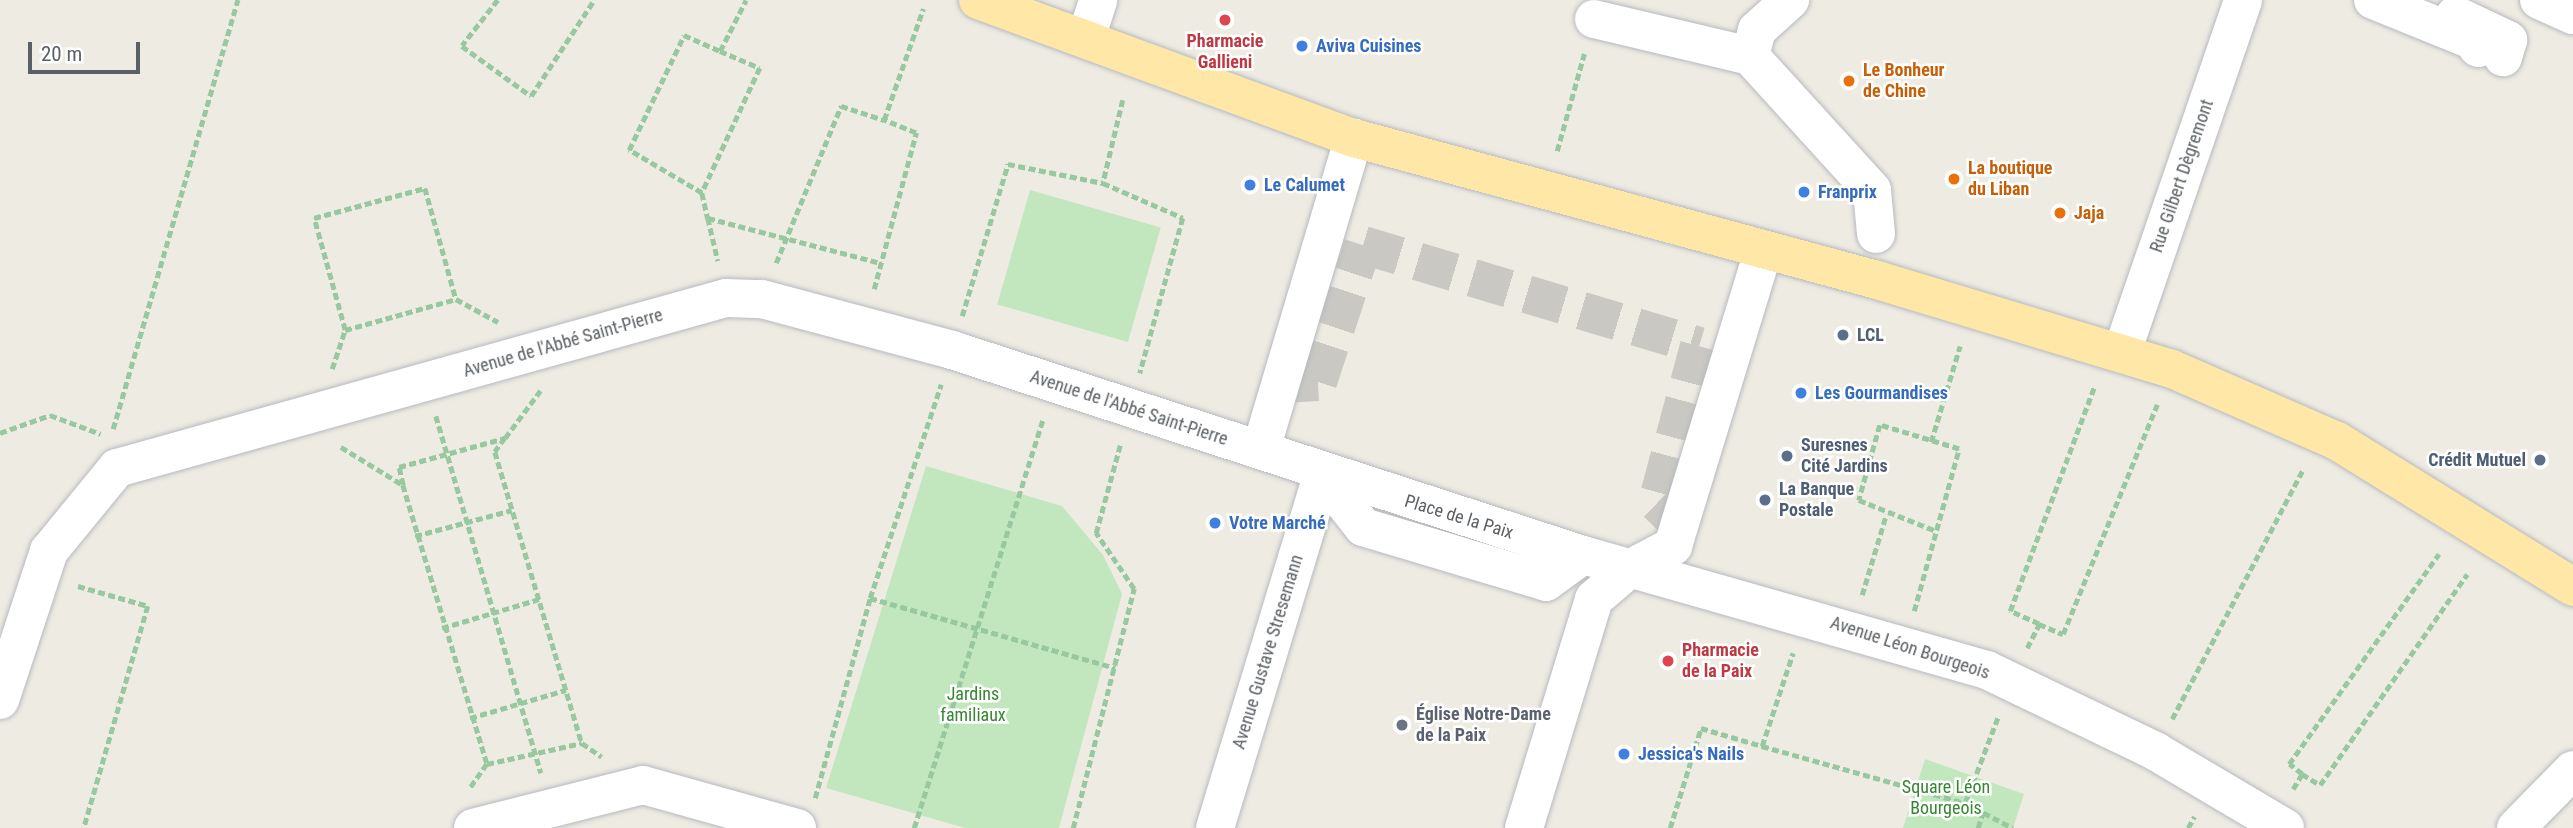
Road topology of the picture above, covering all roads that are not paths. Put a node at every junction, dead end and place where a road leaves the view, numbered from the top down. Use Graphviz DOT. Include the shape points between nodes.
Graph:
graph roads {
  1 [pos="978,0"];
  2 [pos="1098,0"];
  3 [pos="1790,0"];
  4 [pos="2243,0"];
  5 [pos="2373,0"];
  6 [pos="2421,0"];
  7 [pos="2539,0"];
  8 [pos="2573,15"];
  9 [pos="1594,19"];
  10 [pos="1086,38"];
  11 [pos="1750,56"];
  12 [pos="1354,138"];
  13 [pos="1876,234"];
  14 [pos="1763,252"];
  15 [pos="2122,352"];
  16 [pos="1261,449"];
  17 [pos="1322,475"];
  18 [pos="1629,569"];
  19 [pos="2573,587"];
  20 [pos="0,700"];
  21 [pos="2573,770"];
  22 [pos="469,812"];
  23 [pos="805,815"];
  24 [pos="2279,823"];
  25 [pos="1215,828"];
  26 [pos="1524,828"];
  27 [pos="2516,828"];
  1 -- 10 [label="main road"];
  2 -- 10 [label="street"];
  3 -- 11 [label="street" via="1757,30"];
  4 -- 15 [label="street, Rue Gilbert Dègremont"];
  5 -- 6 [label="street" via="2472,40 2491,53 2508,40"];
  7 -- 8 [label="street"];
  9 -- 11 [label="street"];
  10 -- 12 [label="main road"];
  11 -- 13 [label="street" via="1872,190"];
  12 -- 14 [label="main road"];
  12 -- 16 [label="street"];
  14 -- 15 [label="main road"];
  14 -- 18 [label="street" via="1673,545"];
  15 -- 19 [label="main road" via="2337,441"];
  16 -- 17 [label="street, Place de la Paix"];
  16 -- 20 [label="street, Avenue de l'Abbé Saint-Pierre" via="952,350 744,298 534,369 429,381 117,468 49,551"];
  17 -- 18 [label="street, Place de la Paix"];
  17 -- 25 [label="street, Avenue Gustave Stresemann"];
  18 -- 24 [label="street, Avenue Léon Bourgeois" via="1805,614 2012,682 2155,751"];
  18 -- 26 [label="street" via="1594,599"];
  21 -- 27 [label="street"];
  22 -- 23 [label="street" via="551,808 643,785"];
}
